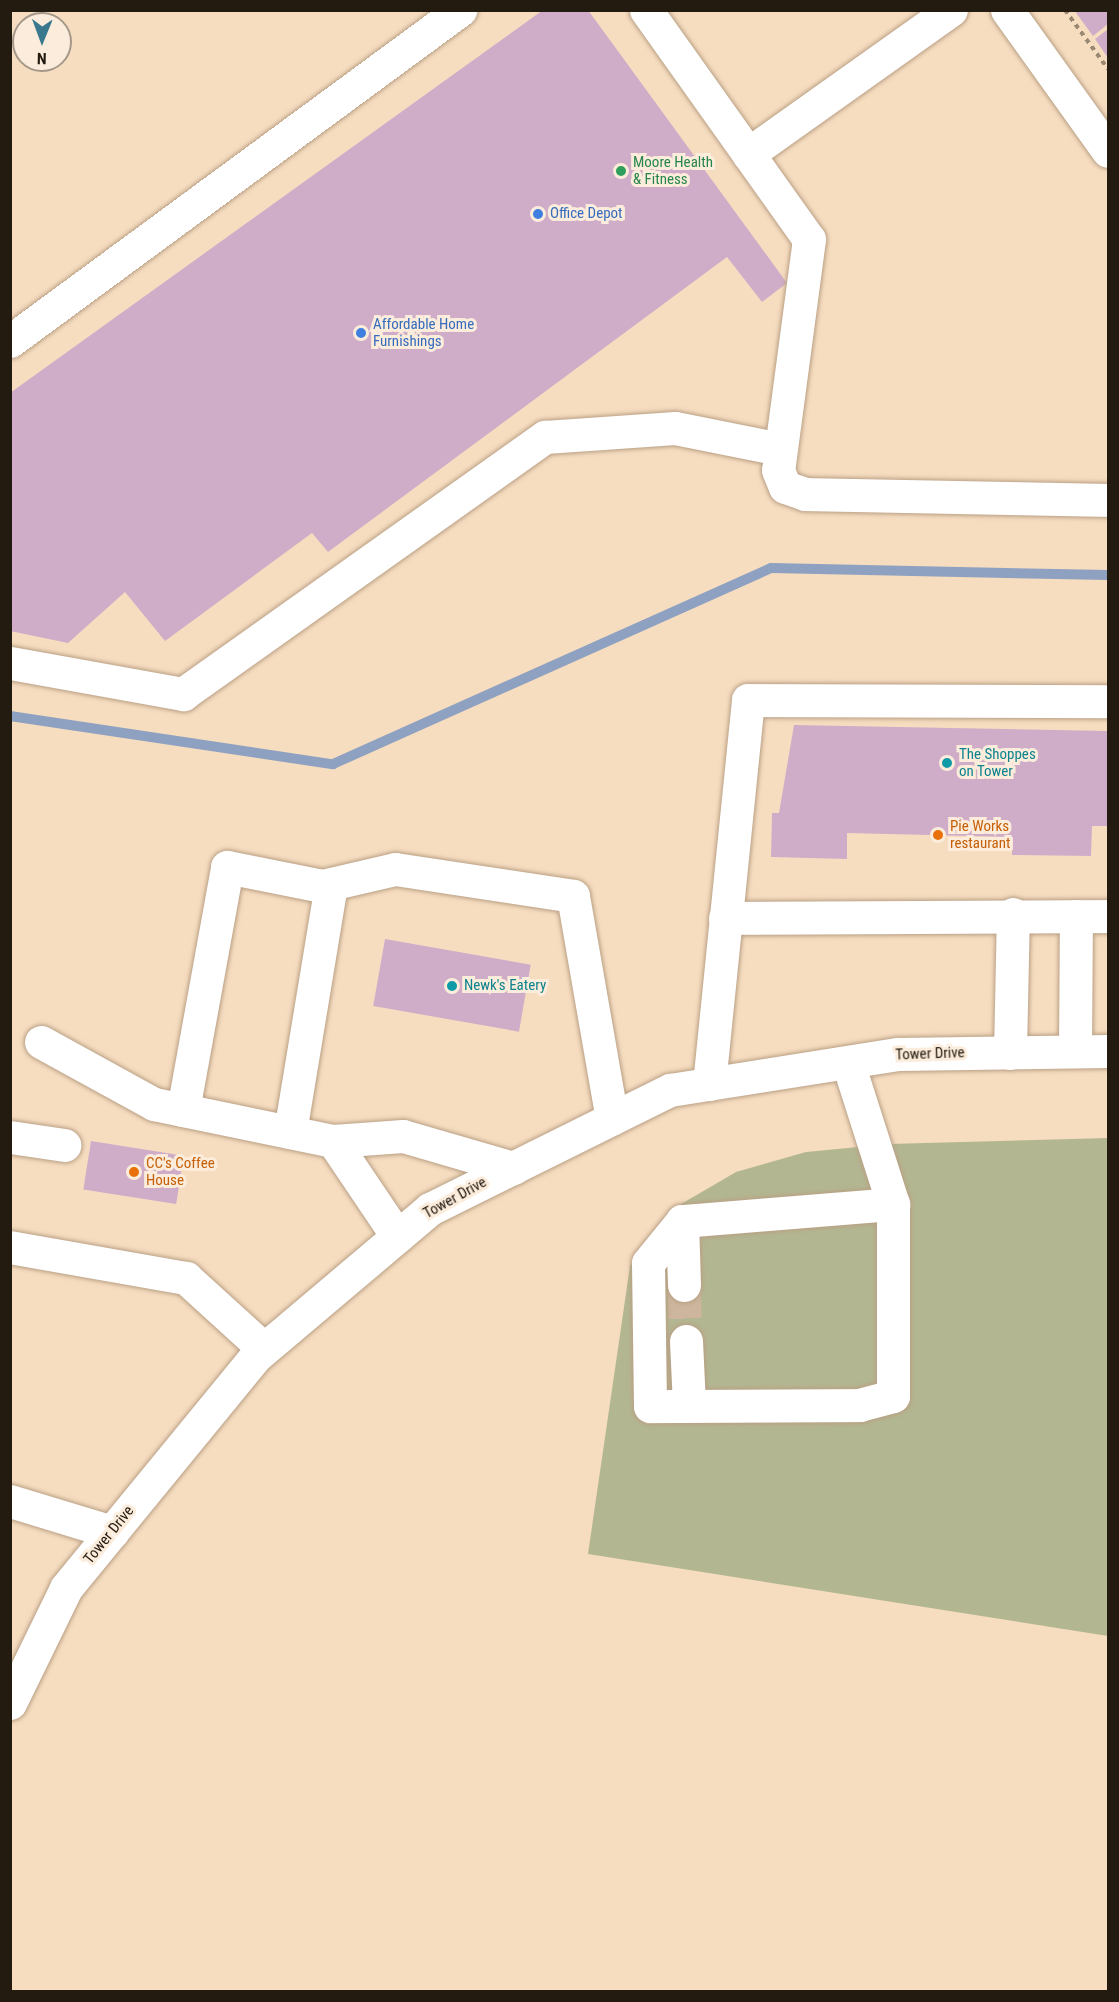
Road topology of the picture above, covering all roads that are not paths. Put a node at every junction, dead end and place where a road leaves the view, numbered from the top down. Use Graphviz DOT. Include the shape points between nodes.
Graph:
graph roads {
  1 [pos="460,10"];
  2 [pos="646,10"];
  3 [pos="1007,10"];
  4 [pos="946,12"];
  5 [pos="1108,150"];
  6 [pos="748,154"];
  7 [pos="10,341"];
  8 [pos="780,449"];
  9 [pos="1108,500"];
  10 [pos="10,663"];
  11 [pos="1108,701"];
  12 [pos="331,884"];
  13 [pos="1013,914"];
  14 [pos="1076,916"];
  15 [pos="1108,916"];
  16 [pos="725,918"];
  17 [pos="41,1042"];
  18 [pos="1076,1051"];
  19 [pos="1108,1051"];
  20 [pos="1010,1053"];
  21 [pos="848,1063"];
  22 [pos="709,1084"];
  23 [pos="183,1110"];
  24 [pos="612,1119"];
  25 [pos="290,1132"];
  26 [pos="10,1137"];
  27 [pos="333,1141"];
  28 [pos="64,1144"];
  29 [pos="513,1168"];
  30 [pos="893,1204"];
  31 [pos="682,1221"];
  32 [pos="397,1236"];
  33 [pos="10,1247"];
  34 [pos="684,1285"];
  35 [pos="686,1341"];
  36 [pos="264,1349"];
  37 [pos="688,1405"];
  38 [pos="10,1501"];
  39 [pos="112,1532"];
  40 [pos="10,1703"];
  1 -- 7 [label="street"];
  2 -- 6 [label="street"];
  3 -- 5 [label="street"];
  4 -- 6 [label="street"];
  6 -- 8 [label="street" via="808,239"];
  8 -- 9 [label="street" via="778,470 785,487 805,494"];
  8 -- 10 [label="street" via="675,428 545,437 183,694"];
  11 -- 16 [label="street" via="748,700"];
  12 -- 23 [label="street" via="227,867"];
  12 -- 24 [label="street" via="395,869 573,896"];
  12 -- 25 [label="street"];
  13 -- 14 [label="street"];
  13 -- 16 [label="street"];
  13 -- 20 [label="street"];
  14 -- 15 [label="street"];
  14 -- 18 [label="street"];
  16 -- 22 [label="street"];
  17 -- 23 [label="street" via="154,1104"];
  18 -- 19 [label="street, Tower Drive"];
  18 -- 20 [label="street, Tower Drive"];
  20 -- 21 [label="street, Tower Drive" via="898,1054"];
  21 -- 22 [label="street, Tower Drive"];
  21 -- 30 [label="street"];
  22 -- 24 [label="street, Tower Drive" via="670,1090"];
  23 -- 25 [label="street"];
  24 -- 29 [label="street, Tower Drive"];
  25 -- 27 [label="street"];
  26 -- 28 [label="street"];
  27 -- 29 [label="street" via="402,1136"];
  27 -- 32 [label="street"];
  29 -- 32 [label="street, Tower Drive" via="430,1209"];
  30 -- 31 [label="street"];
  30 -- 37 [label="street" via="893,1396 860,1405"];
  31 -- 34 [label="street"];
  31 -- 37 [label="street" via="648,1263 650,1406"];
  32 -- 36 [label="street, Tower Drive"];
  33 -- 36 [label="street" via="186,1278"];
  35 -- 37 [label="street"];
  36 -- 39 [label="street, Tower Drive"];
  38 -- 39 [label="street"];
  39 -- 40 [label="street, Tower Drive" via="66,1588"];
}
